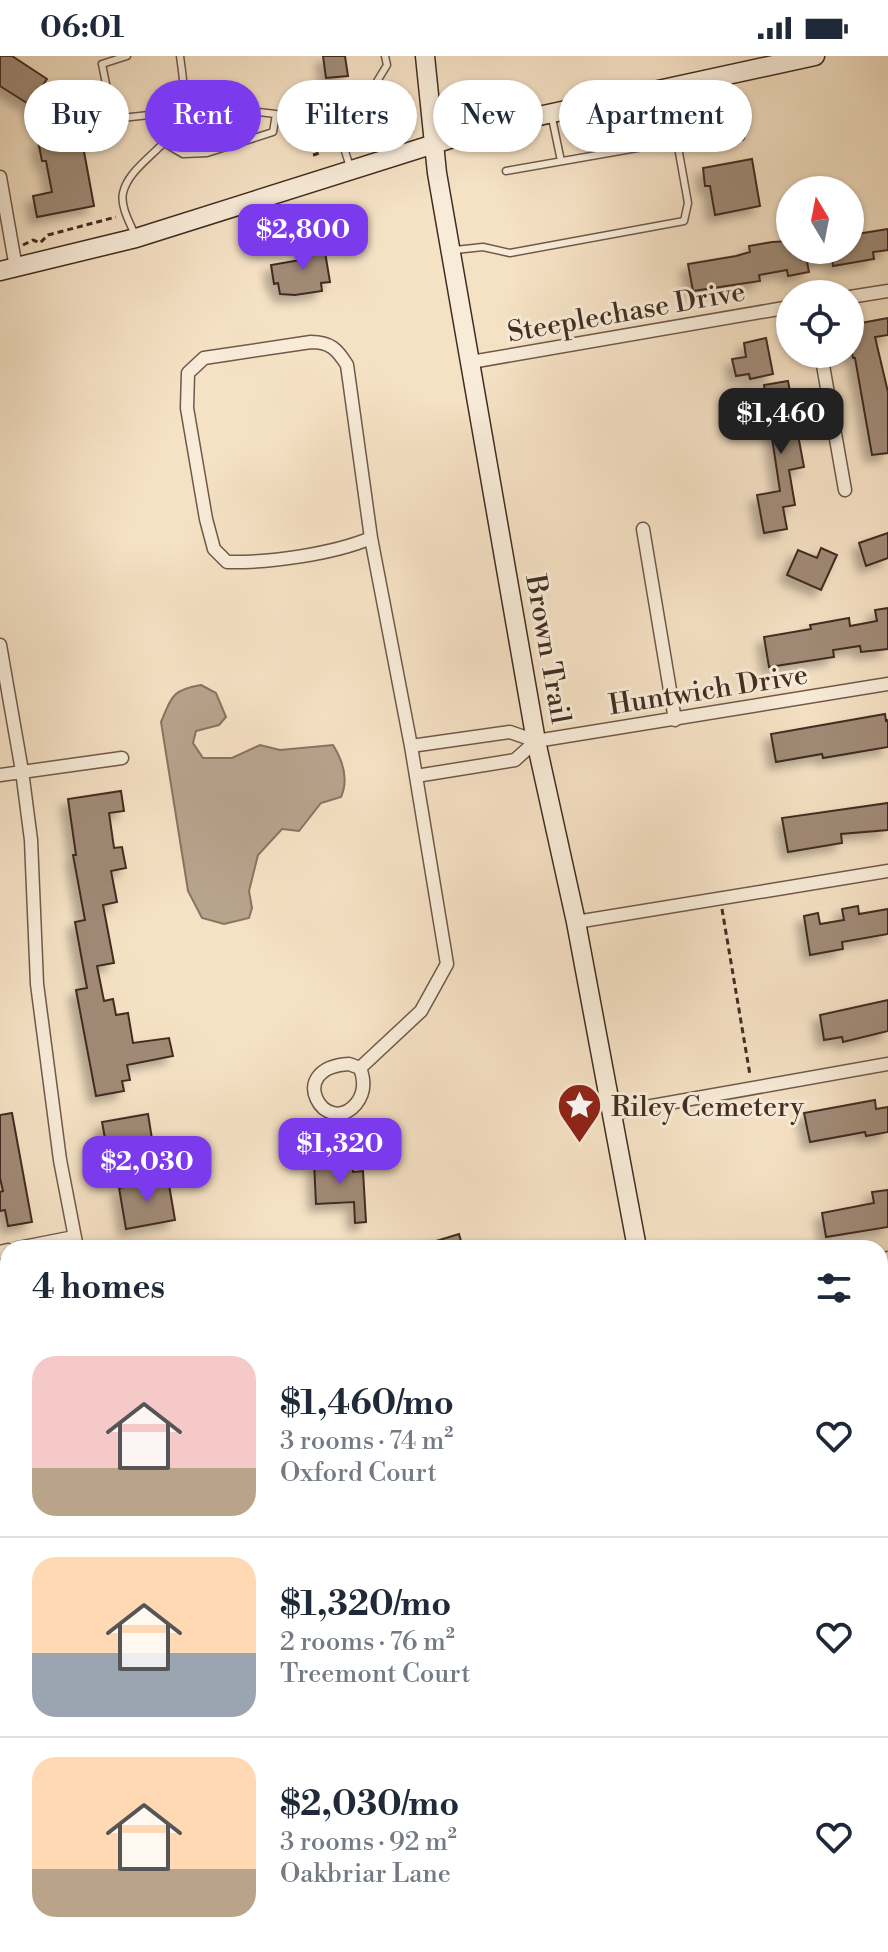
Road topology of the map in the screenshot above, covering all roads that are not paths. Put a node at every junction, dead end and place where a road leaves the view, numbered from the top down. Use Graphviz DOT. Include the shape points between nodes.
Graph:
graph roads {
  1 [pos="127,56"];
  2 [pos="180,56"];
  3 [pos="385,56"];
  4 [pos="425,56"];
  5 [pos="815,56"];
  6 [pos="183,80"];
  7 [pos="701,80"];
  8 [pos="559,110"];
  9 [pos="261,112"];
  10 [pos="551,112"];
  11 [pos="543,114"];
  12 [pos="145,115"];
  13 [pos="261,136"];
  14 [pos="433,143"];
  15 [pos="157,152"];
  16 [pos="180,152"];
  17 [pos="210,152"];
  18 [pos="435,152"];
  19 [pos="627,152"];
  20 [pos="679,152"];
  21 [pos="561,161"];
  22 [pos="351,170"];
  23 [pos="506,171"];
  24 [pos="0,177"];
  25 [pos="136,238"];
  26 [pos="451,250"];
  27 [pos="8,269"];
  28 [pos="888,291"];
  29 [pos="864,295"];
  30 [pos="776,309"];
  31 [pos="471,362"];
  32 [pos="823,368"];
  33 [pos="845,490"];
  34 [pos="643,529"];
  35 [pos="371,538"];
  36 [pos="0,645"];
  37 [pos="888,684"];
  38 [pos="675,720"];
  39 [pos="536,741"];
  40 [pos="411,746"];
  41 [pos="122,758"];
  42 [pos="22,771"];
  43 [pos="0,775"];
  44 [pos="416,776"];
  45 [pos="888,871"];
  46 [pos="576,922"];
  47 [pos="888,1064"];
  48 [pos="360,1068"];
  49 [pos="612,1113"];
  50 [pos="76,1240"];
  51 [pos="636,1240"];
  1 -- 12 [label="lane" via="102,64 113,119"];
  2 -- 6 [label="lane"];
  3 -- 22 [label="lane" via="387,65 370,93 333,113"];
  4 -- 14 [label="street, Brown Trail"];
  5 -- 7 [label="street"];
  8 -- 10 [label="street"];
  9 -- 13 [label="lane" via="276,114 273,132"];
  10 -- 11 [label="street"];
  10 -- 21 [label="lane"];
  14 -- 22 [label="street"];
  15 -- 25 [label="lane" via="123,193"];
  16 -- 17 [label="lane"];
  18 -- 26 [label="street, Brown Trail"];
  19 -- 21 [label="lane"];
  20 -- 26 [label="lane" via="688,203 684,221 510,253 483,247"];
  21 -- 23 [label="lane"];
  22 -- 25 [label="street"];
  24 -- 27 [label="street" via="13,249"];
  25 -- 27 [label="street"];
  26 -- 31 [label="street, Brown Trail"];
  28 -- 29 [label="street"];
  30 -- 31 [label="street, Steeplechase Drive"];
  31 -- 39 [label="street, Brown Trail"];
  32 -- 33 [label="street"];
  34 -- 38 [label="street"];
  35 -- 35 [label="street" via="347,365 340,353 326,342 311,342 204,358 188,373 187,408 206,519 214,549 227,562 337,549"];
  35 -- 40 [label="street"];
  36 -- 42 [label="street"];
  37 -- 38 [label="street, Huntwich Drive"];
  38 -- 39 [label="street, Huntwich Drive"];
  39 -- 40 [label="street" via="510,732"];
  39 -- 44 [label="street" via="515,760"];
  39 -- 46 [label="street, Brown Trail"];
  40 -- 44 [label="street"];
  41 -- 42 [label="street"];
  42 -- 43 [label="street"];
  42 -- 50 [label="street" via="31,840 37,984"];
  44 -- 48 [label="street" via="447,964 421,1011"];
  45 -- 46 [label="street"];
  46 -- 49 [label="street, Brown Trail"];
  47 -- 49 [label="street"];
  48 -- 48 [label="street" via="339,1065 322,1072 314,1093 321,1108 339,1113 353,1107 362,1093"];
  49 -- 51 [label="street, Brown Trail"];
}
